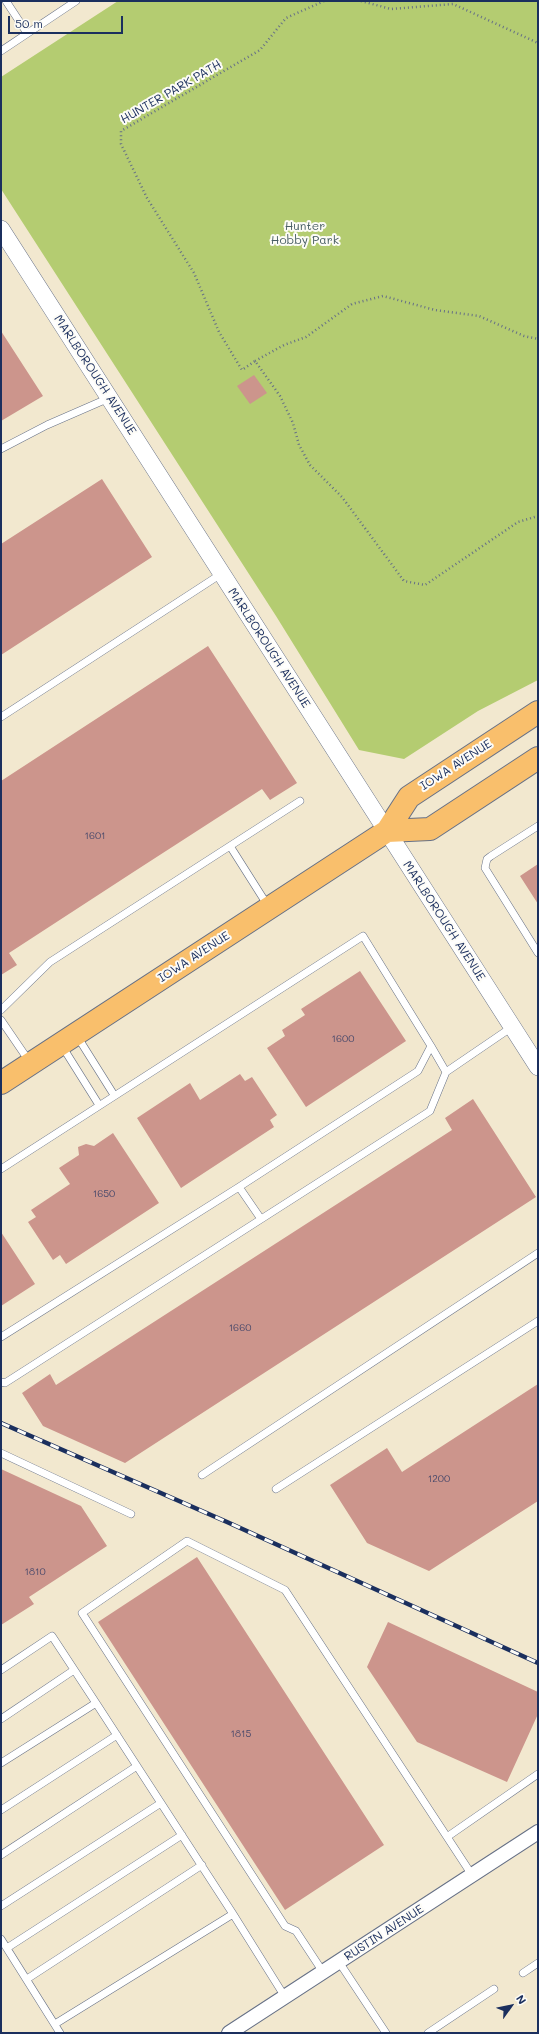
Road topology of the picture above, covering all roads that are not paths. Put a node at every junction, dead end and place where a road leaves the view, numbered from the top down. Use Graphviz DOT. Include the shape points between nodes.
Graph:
graph roads {
  1 [pos="6,1"];
  2 [pos="76,1"];
  3 [pos="27,33"];
  4 [pos="1,50"];
  5 [pos="1,229"];
  6 [pos="109,398"];
  7 [pos="1,449"];
  8 [pos="221,574"];
  9 [pos="538,712"];
  10 [pos="1,718"];
  11 [pos="538,758"];
  12 [pos="300,800"];
  13 [pos="538,826"];
  14 [pos="387,831"];
  15 [pos="230,846"];
  16 [pos="270,908"];
  17 [pos="538,953"];
  18 [pos="1,1010"];
  19 [pos="1,1020"];
  20 [pos="512,1027"];
  21 [pos="68,1039"];
  22 [pos="431,1046"];
  23 [pos="30,1064"];
  24 [pos="538,1068"];
  25 [pos="446,1072"];
  26 [pos="1,1083"];
  27 [pos="114,1095"];
  28 [pos="99,1105"];
  29 [pos="1,1169"];
  30 [pos="239,1187"];
  31 [pos="261,1220"];
  32 [pos="538,1253"];
  33 [pos="538,1321"];
  34 [pos="1,1337"];
  35 [pos="1,1382"];
  36 [pos="1,1453"];
  37 [pos="202,1476"];
  38 [pos="276,1489"];
  39 [pos="131,1514"];
  40 [pos="1,1670"];
  41 [pos="74,1670"];
  42 [pos="96,1703"];
  43 [pos="1,1719"];
  44 [pos="117,1735"];
  45 [pos="1,1763"];
  46 [pos="137,1766"];
  47 [pos="538,1774"];
  48 [pos="161,1803"];
  49 [pos="1,1810"];
  50 [pos="538,1832"];
  51 [pos="182,1835"];
  52 [pos="447,1837"];
  53 [pos="1,1855"];
  54 [pos="202,1866"];
  55 [pos="472,1875"];
  56 [pos="1,1906"];
  57 [pos="233,1914"];
  58 [pos="1,1939"];
  59 [pos="7,1948"];
  60 [pos="339,1962"];
  61 [pos="538,1963"];
  62 [pos="323,1972"];
  63 [pos="523,1973"];
  64 [pos="27,1979"];
  65 [pos="494,1989"];
  66 [pos="284,1997"];
  67 [pos="55,2024"];
  68 [pos="60,2033"];
  69 [pos="229,2033"];
  70 [pos="386,2033"];
  71 [pos="428,2033"];
  1 -- 3 [label="lane"];
  2 -- 3 [label="lane"];
  3 -- 4 [label="lane"];
  5 -- 6 [label="street, MARLBOROUGH AVENUE"];
  6 -- 7 [label="lane" via="47,425"];
  6 -- 8 [label="street, MARLBOROUGH AVENUE"];
  8 -- 10 [label="lane"];
  8 -- 14 [label="street, MARLBOROUGH AVENUE"];
  9 -- 14 [label="main road, IOWA AVENUE" via="409,796"];
  11 -- 14 [label="main road" via="430,829"];
  12 -- 15 [label="lane"];
  13 -- 17 [label="lane" via="487,859 485,868"];
  14 -- 16 [label="main road, IOWA AVENUE"];
  14 -- 20 [label="street, MARLBOROUGH AVENUE"];
  15 -- 16 [label="lane"];
  15 -- 18 [label="lane" via="50,962"];
  16 -- 21 [label="main road, IOWA AVENUE"];
  19 -- 23 [label="lane"];
  20 -- 24 [label="street, MARLBOROUGH AVENUE"];
  20 -- 25 [label="lane"];
  21 -- 23 [label="main road, IOWA AVENUE"];
  21 -- 27 [label="lane"];
  21 -- 28 [label="lane"];
  22 -- 25 [label="lane"];
  22 -- 27 [label="lane" via="363,936"];
  22 -- 30 [label="lane" via="418,1071"];
  23 -- 26 [label="main road, IOWA AVENUE"];
  25 -- 31 [label="lane" via="430,1111"];
  27 -- 28 [label="lane"];
  28 -- 29 [label="lane"];
  30 -- 31 [label="lane"];
  30 -- 34 [label="lane"];
  31 -- 35 [label="lane" via="5,1383"];
  32 -- 37 [label="lane"];
  33 -- 38 [label="lane"];
  36 -- 39 [label="lane"];
  40 -- 41 [label="lane" via="52,1636"];
  41 -- 42 [label="lane"];
  41 -- 43 [label="lane"];
  42 -- 44 [label="lane"];
  42 -- 45 [label="lane"];
  44 -- 46 [label="lane"];
  44 -- 49 [label="lane"];
  46 -- 48 [label="lane"];
  46 -- 53 [label="lane"];
  47 -- 52 [label="lane"];
  48 -- 51 [label="lane"];
  48 -- 56 [label="lane"];
  50 -- 55 [label="street, RUSTIN AVENUE"];
  51 -- 54 [label="lane"];
  51 -- 59 [label="lane"];
  52 -- 55 [label="lane"];
  52 -- 62 [label="lane" via="285,1590 187,1541 82,1613 285,1926 296,1931"];
  54 -- 57 [label="lane"];
  54 -- 64 [label="lane"];
  55 -- 60 [label="street, RUSTIN AVENUE"];
  57 -- 66 [label="lane"];
  57 -- 67 [label="lane"];
  58 -- 59 [label="lane"];
  59 -- 64 [label="lane"];
  60 -- 62 [label="street, RUSTIN AVENUE"];
  60 -- 70 [label="lane"];
  61 -- 63 [label="lane"];
  62 -- 66 [label="street, RUSTIN AVENUE"];
  64 -- 67 [label="lane"];
  65 -- 71 [label="lane"];
  66 -- 69 [label="street, RUSTIN AVENUE"];
  67 -- 68 [label="lane"];
}
